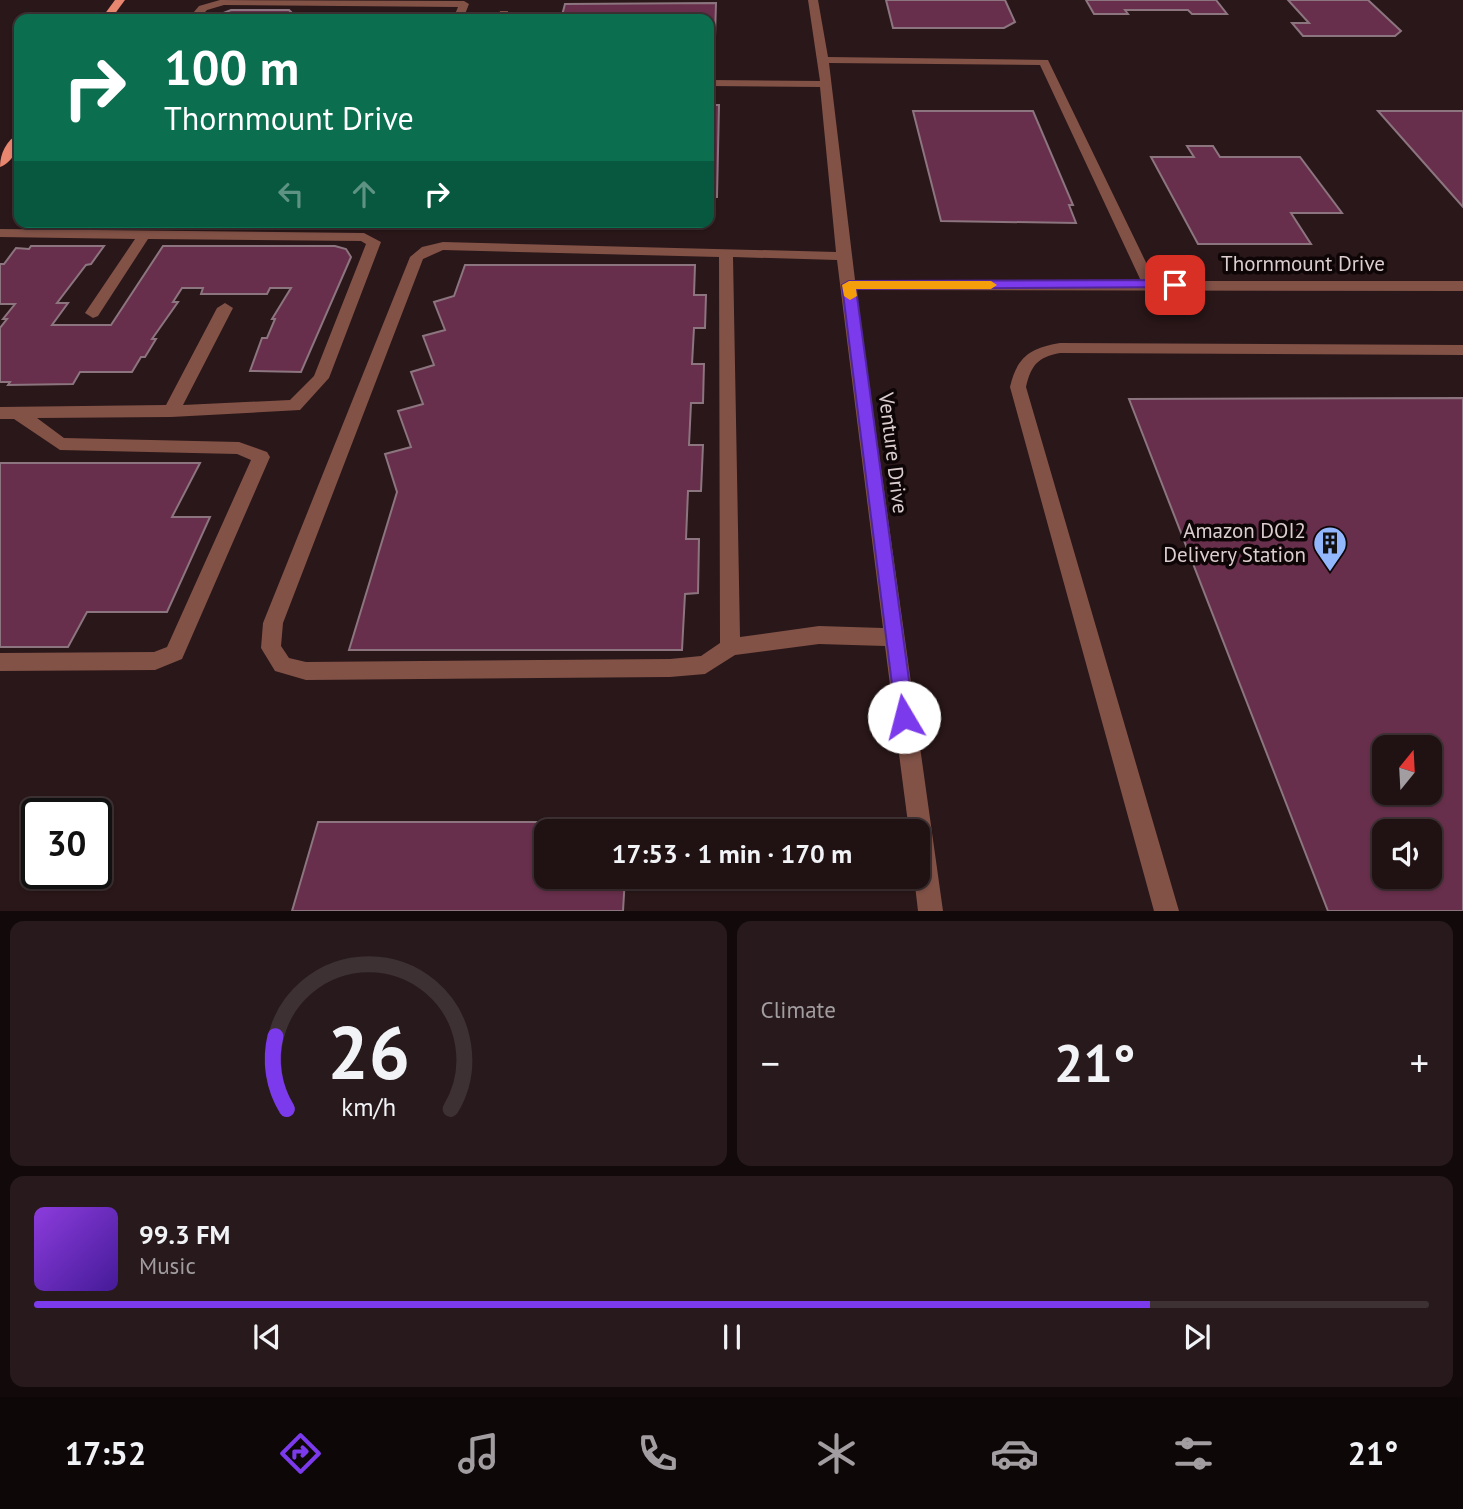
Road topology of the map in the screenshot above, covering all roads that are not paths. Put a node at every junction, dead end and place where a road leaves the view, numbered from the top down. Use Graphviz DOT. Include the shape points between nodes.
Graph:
graph roads {
  1 [pos="813,0"];
  2 [pos="197,14"];
  3 [pos="460,14"];
  4 [pos="823,60"];
  5 [pos="714,83"];
  6 [pos="823,84"];
  7 [pos="14,145"];
  8 [pos="0,163"];
  9 [pos="0,233"];
  10 [pos="144,235"];
  11 [pos="726,255"];
  12 [pos="844,256"];
  13 [pos="849,285"];
  14 [pos="1150,285"];
  15 [pos="1463,286"];
  16 [pos="225,308"];
  17 [pos="93,313"];
  18 [pos="1463,350"];
  19 [pos="171,411"];
  20 [pos="9,413"];
  21 [pos="893,637"];
  22 [pos="730,647"];
  23 [pos="0,662"];
  24 [pos="931,911"];
  25 [pos="1167,911"];
  1 -- 4 [label="street, Venture Drive"];
  2 -- 3 [label="street" via="224,2 464,4"];
  4 -- 6 [label="street, Venture Drive"];
  4 -- 14 [label="street" via="1044,62"];
  5 -- 6 [label="street"];
  6 -- 12 [label="street, Venture Drive"];
  7 -- 8 [label="main road"];
  9 -- 10 [label="street"];
  10 -- 17 [label="street"];
  10 -- 19 [label="street" via="364,237 374,242 321,379 295,406"];
  11 -- 12 [label="street"];
  11 -- 22 [label="street"];
  11 -- 22 [label="street" via="443,246 417,257 273,623 271,648 282,665 306,671 670,668 705,665"];
  12 -- 13 [label="street, Venture Drive"];
  13 -- 14 [label="street, Thornmount Drive"];
  13 -- 21 [label="street, Venture Drive"];
  14 -- 15 [label="street, Thornmount Drive"];
  16 -- 19 [label="street"];
  18 -- 25 [label="street" via="1060,348 1036,352 1022,365 1018,387"];
  19 -- 20 [label="street"];
  20 -- 23 [label="street" via="60,444 239,448 261,457 175,653 156,661"];
  21 -- 22 [label="street" via="819,635"];
  21 -- 24 [label="street, Venture Drive"];
}
